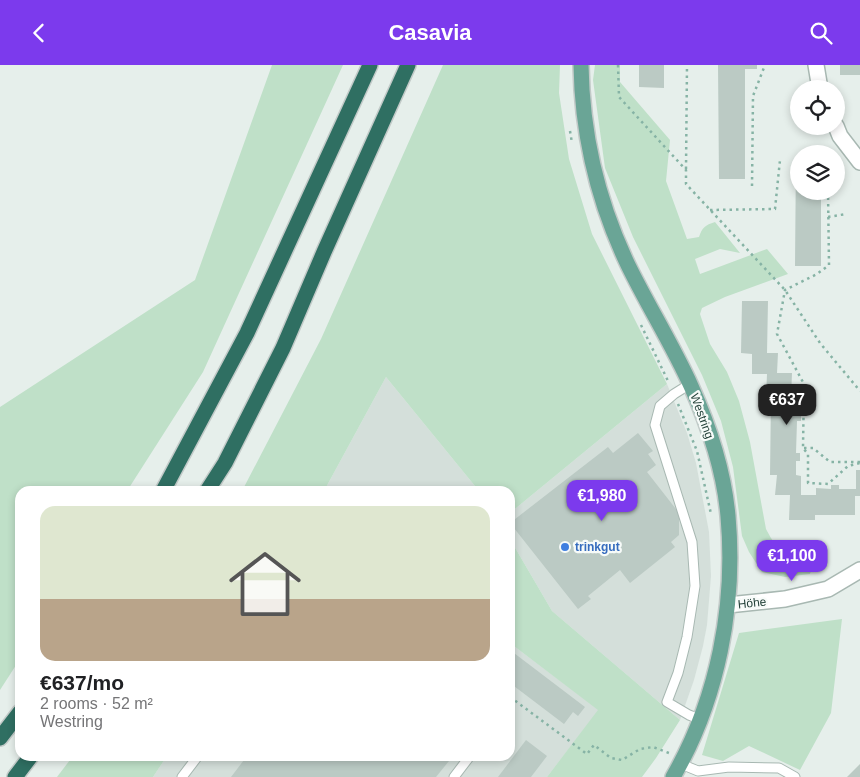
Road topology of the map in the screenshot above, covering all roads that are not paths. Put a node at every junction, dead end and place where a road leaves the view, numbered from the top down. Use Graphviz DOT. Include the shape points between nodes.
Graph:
graph roads {
  1 [pos="370,65"];
  2 [pos="408,65"];
  3 [pos="581,65"];
  4 [pos="816,65"];
  5 [pos="818,80"];
  6 [pos="840,135"];
  7 [pos="860,161"];
  8 [pos="690,385"];
  9 [pos="166,486"];
  10 [pos="210,486"];
  11 [pos="860,569"];
  12 [pos="728,605"];
  13 [pos="15,718"];
  14 [pos="702,720"];
  15 [pos="0,738"];
  16 [pos="27,761"];
  17 [pos="194,761"];
  18 [pos="466,761"];
  19 [pos="681,764"];
  20 [pos="15,777"];
  21 [pos="182,777"];
  22 [pos="454,777"];
  23 [pos="673,777"];
  24 [pos="795,777"];
  1 -- 9 [label="highway" via="248,333"];
  2 -- 10 [label="highway" via="284,349"];
  3 -- 8 [label="main road, Westring" via="587,137 611,223 628,265"];
  4 -- 5 [label="street"];
  6 -- 7 [label="street"];
  8 -- 12 [label="main road, Westring" via="708,427 723,486 730,553"];
  8 -- 14 [label="lane" via="660,406 655,425 692,542 695,586 687,637 668,702"];
  11 -- 12 [label="street, Höhe" via="828,589 785,599"];
  12 -- 14 [label="main road, Westring" via="721,651"];
  13 -- 15 [label="highway"];
  14 -- 19 [label="main road, Westring"];
  16 -- 20 [label="highway"];
  17 -- 21 [label="lane"];
  18 -- 22 [label="lane"];
  19 -- 23 [label="main road, Westring"];
  19 -- 24 [label="lane" via="698,771 729,767 779,768"];
}
